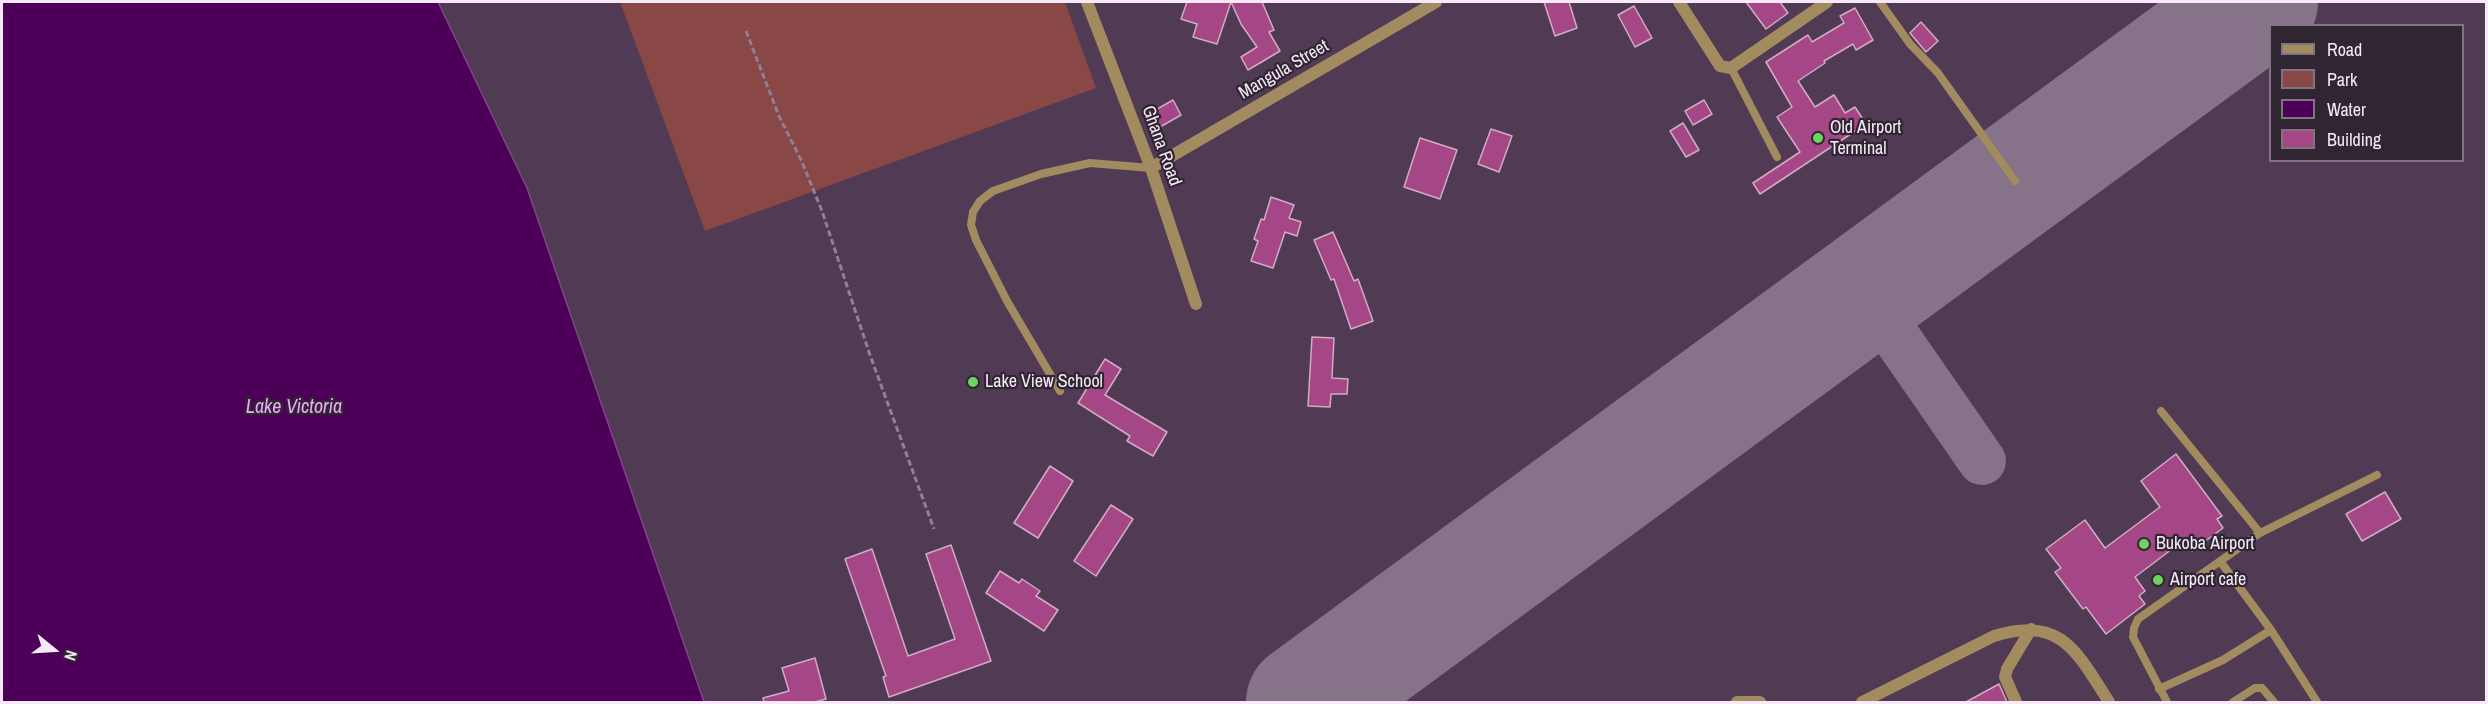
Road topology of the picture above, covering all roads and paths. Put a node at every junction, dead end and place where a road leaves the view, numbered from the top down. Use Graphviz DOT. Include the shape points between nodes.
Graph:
graph roads {
  1 [pos="1087,2"];
  2 [pos="1436,2"];
  3 [pos="1679,2"];
  4 [pos="1827,2"];
  5 [pos="1880,2"];
  6 [pos="746,31"];
  7 [pos="1731,68"];
  8 [pos="1777,157"];
  9 [pos="1151,168"];
  10 [pos="2015,181"];
  11 [pos="1196,304"];
  12 [pos="1060,392"];
  13 [pos="2161,411"];
  14 [pos="2377,475"];
  15 [pos="934,529"];
  16 [pos="2260,533"];
  17 [pos="2220,561"];
  18 [pos="2031,629"];
  19 [pos="2271,630"];
  20 [pos="2159,689"];
  21 [pos="1737,702"];
  22 [pos="1760,702"];
  23 [pos="1862,702"];
  24 [pos="2016,702"];
  25 [pos="2109,702"];
  26 [pos="2167,702"];
  27 [pos="2233,702"];
  28 [pos="2274,702"];
  29 [pos="2317,702"];
  1 -- 9 [label="street, Ghana Road"];
  2 -- 9 [label="street, Mangula Street"];
  3 -- 7 [label="street" via="1720,66"];
  4 -- 7 [label="street"];
  5 -- 10 [label="lane" via="1910,44 1938,73"];
  6 -- 15 [label="path" via="822,211"];
  7 -- 8 [label="lane"];
  9 -- 11 [label="street, Ghana Road"];
  9 -- 12 [label="lane" via="1090,164 1041,174 993,191 973,212 971,225 976,240"];
  13 -- 16 [label="lane"];
  14 -- 16 [label="lane"];
  16 -- 17 [label="lane"];
  17 -- 19 [label="lane"];
  17 -- 20 [label="lane" via="2138,619 2133,637"];
  18 -- 23 [label="street" via="1994,636"];
  18 -- 24 [label="street" via="2005,677"];
  18 -- 25 [label="street" via="2061,639 2080,656"];
  19 -- 20 [label="lane" via="2223,660"];
  19 -- 29 [label="lane"];
  20 -- 26 [label="lane"];
  21 -- 22 [label="street"];
  27 -- 28 [label="lane" via="2255,688 2262,688"];
}
